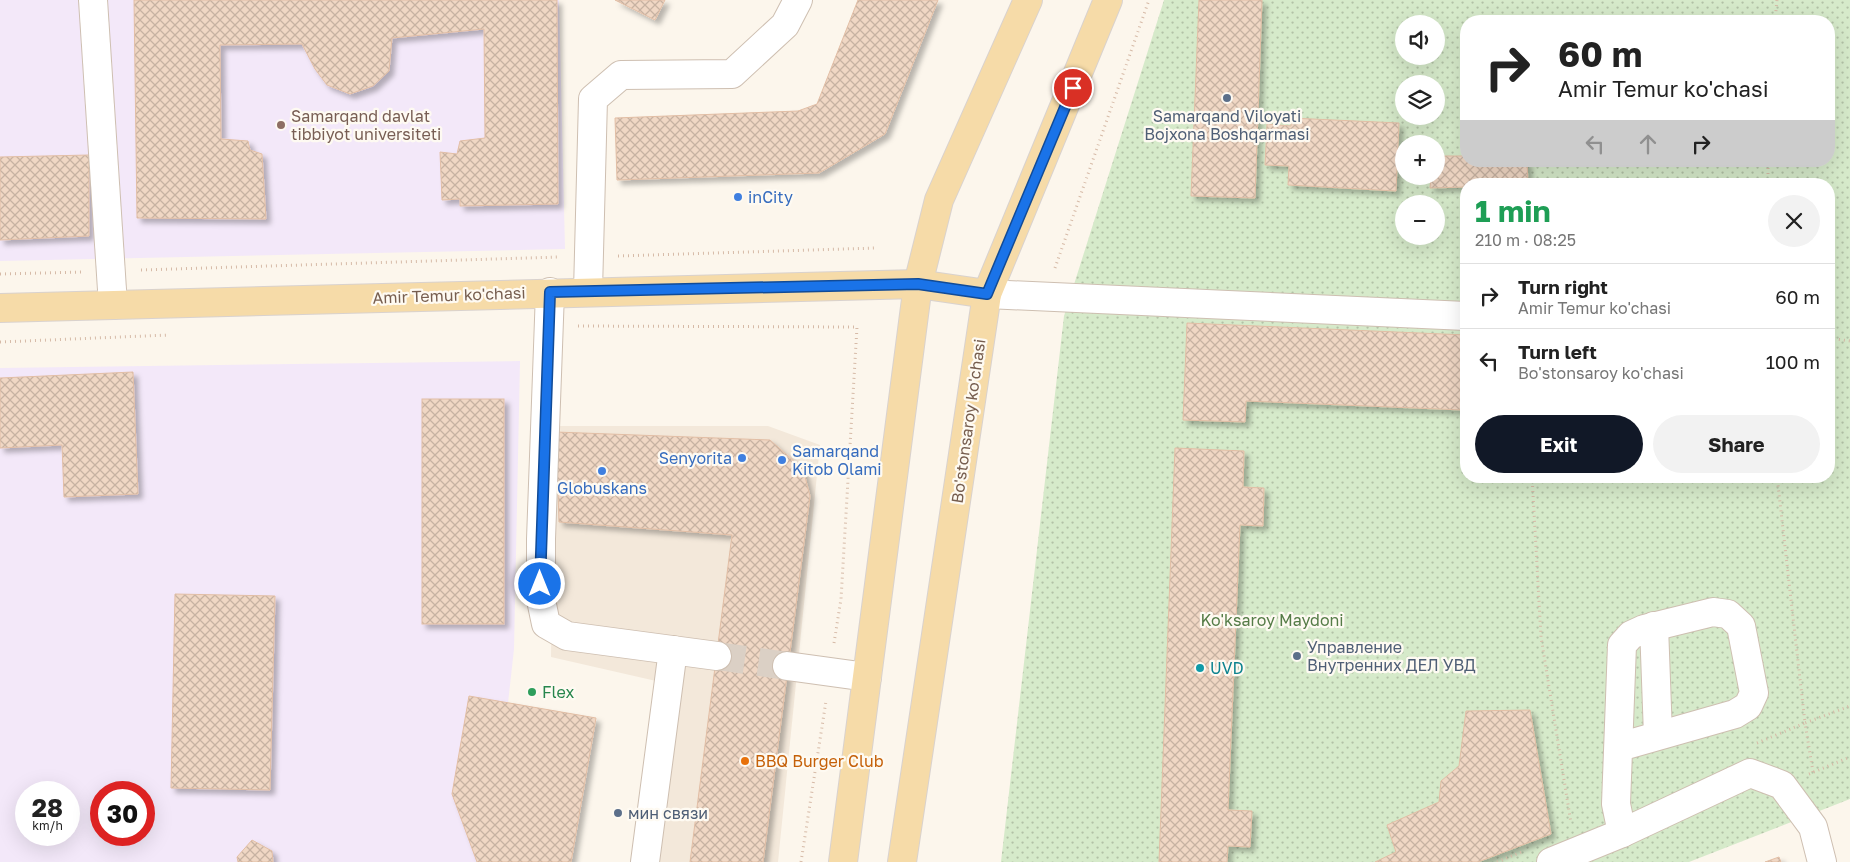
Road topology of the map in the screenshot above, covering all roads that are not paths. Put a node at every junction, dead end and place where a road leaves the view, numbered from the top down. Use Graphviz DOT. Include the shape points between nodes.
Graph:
graph roads {
  1 [pos="93,0"];
  2 [pos="798,0"];
  3 [pos="1028,0"];
  4 [pos="1108,0"];
  5 [pos="918,284"];
  6 [pos="588,291"];
  7 [pos="550,292"];
  8 [pos="987,294"];
  9 [pos="113,305"];
  10 [pos="0,308"];
  11 [pos="1460,316"];
  12 [pos="1654,626"];
  13 [pos="673,650"];
  14 [pos="717,656"];
  15 [pos="787,666"];
  16 [pos="867,676"];
  17 [pos="1658,736"];
  18 [pos="1619,747"];
  19 [pos="1622,833"];
  20 [pos="1541,855"];
  21 [pos="645,862"];
  22 [pos="843,862"];
  23 [pos="902,862"];
  24 [pos="1822,862"];
  1 -- 9 [label="street"];
  2 -- 6 [label="street" via="784,25 732,74 620,75 592,99"];
  3 -- 5 [label="main road" via="940,200"];
  4 -- 8 [label="main road, Bo'stonsaroy ko'chasi"];
  5 -- 6 [label="main road, Amir Temur ko'chasi"];
  5 -- 8 [label="main road, Amir Temur ko'chasi"];
  5 -- 16 [label="main road"];
  6 -- 7 [label="main road, Amir Temur ko'chasi"];
  7 -- 9 [label="main road, Amir Temur ko'chasi"];
  7 -- 13 [label="street" via="540,600 546,624 567,636"];
  8 -- 11 [label="street"];
  8 -- 23 [label="main road, Bo'stonsaroy ko'chasi"];
  9 -- 10 [label="main road, Amir Temur ko'chasi"];
  12 -- 17 [label="street"];
  12 -- 17 [label="street" via="1713,612 1728,614 1741,626 1754,693 1748,706 1735,714"];
  12 -- 18 [label="street" via="1631,635 1622,645"];
  13 -- 14 [label="street"];
  13 -- 21 [label="street"];
  15 -- 16 [label="street"];
  16 -- 22 [label="main road"];
  17 -- 18 [label="street"];
  18 -- 19 [label="street" via="1616,804"];
  19 -- 20 [label="street"];
  19 -- 24 [label="street" via="1750,773 1782,785 1813,827"];
}
